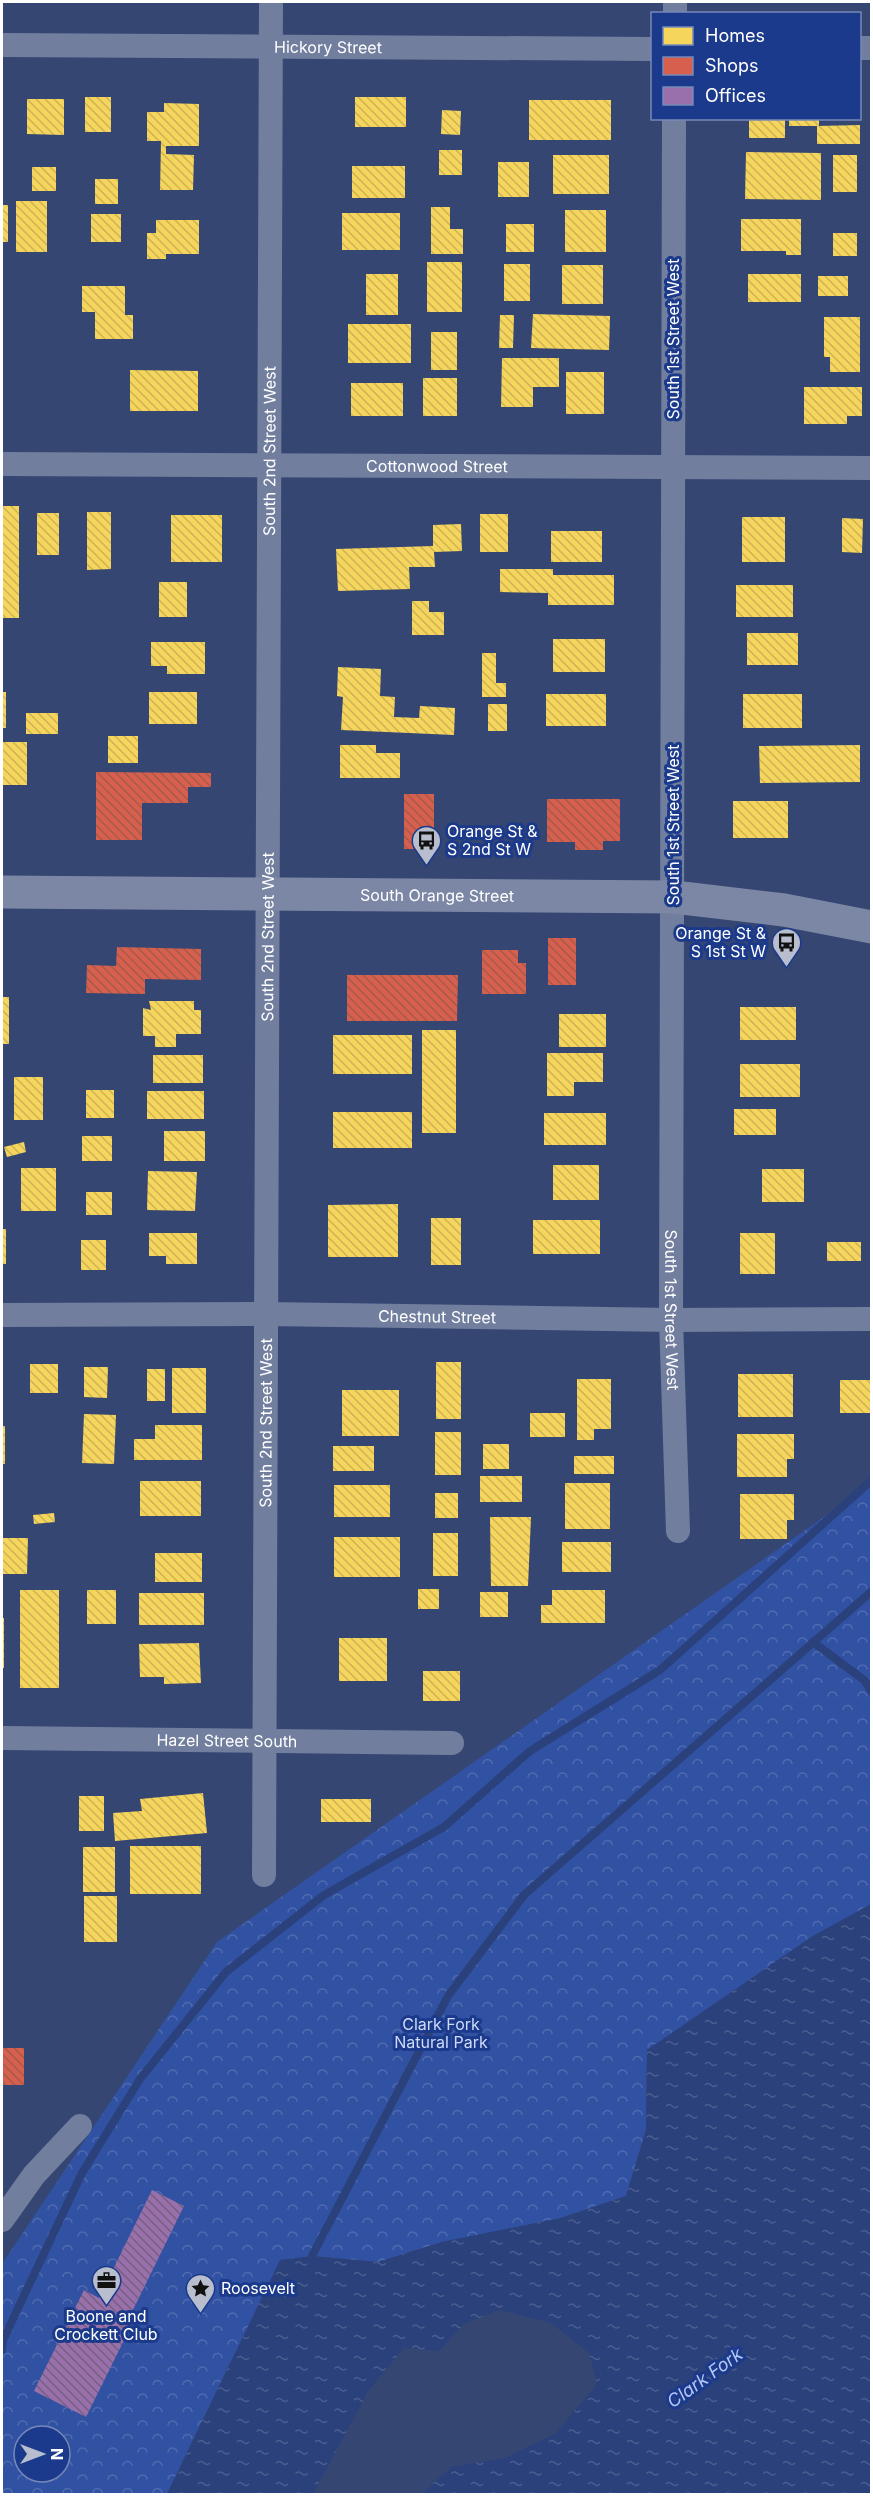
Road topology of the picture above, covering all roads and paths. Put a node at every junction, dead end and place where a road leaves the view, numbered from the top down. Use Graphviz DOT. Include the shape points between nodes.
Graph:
graph roads {
  1 [pos="271,2"];
  2 [pos="2,45"];
  3 [pos="271,48"];
  4 [pos="651,50"];
  5 [pos="674,120"];
  6 [pos="2,464"];
  7 [pos="271,466"];
  8 [pos="673,467"];
  9 [pos="872,468"];
  10 [pos="2,892"];
  11 [pos="267,893"];
  12 [pos="674,897"];
  13 [pos="872,927"];
  14 [pos="266,1314"];
  15 [pos="2,1315"];
  16 [pos="872,1319"];
  17 [pos="671,1320"];
  18 [pos="678,1531"];
  19 [pos="2,1738"];
  20 [pos="263,1740"];
  21 [pos="452,1743"];
  22 [pos="264,1875"];
  23 [pos="80,2126"];
  24 [pos="2,2220"];
  1 -- 3 [label="street, South 2nd Street West"];
  2 -- 3 [label="street, Hickory Street"];
  3 -- 4 [label="street, Hickory Street"];
  3 -- 7 [label="street, South 2nd Street West"];
  5 -- 8 [label="street, South 1st Street West"];
  6 -- 7 [label="street, Cottonwood Street"];
  7 -- 8 [label="street, Cottonwood Street"];
  7 -- 11 [label="street, South 2nd Street West"];
  8 -- 9 [label="street, Cottonwood Street"];
  8 -- 12 [label="street, South 1st Street West"];
  10 -- 11 [label="main road, South Orange Street"];
  11 -- 12 [label="main road, South Orange Street"];
  11 -- 14 [label="street, South 2nd Street West"];
  12 -- 13 [label="main road, South Orange Street" via="784,910"];
  12 -- 17 [label="street, South 1st Street West"];
  14 -- 15 [label="street, Chestnut Street"];
  14 -- 17 [label="street, Chestnut Street"];
  14 -- 20 [label="street, South 2nd Street West"];
  16 -- 17 [label="street, Chestnut Street"];
  17 -- 18 [label="street, South 1st Street West"];
  19 -- 20 [label="street, Hazel Street South"];
  20 -- 21 [label="street, Hazel Street South"];
  20 -- 22 [label="street, South 2nd Street West"];
  23 -- 24 [label="street" via="34,2175"];
}
